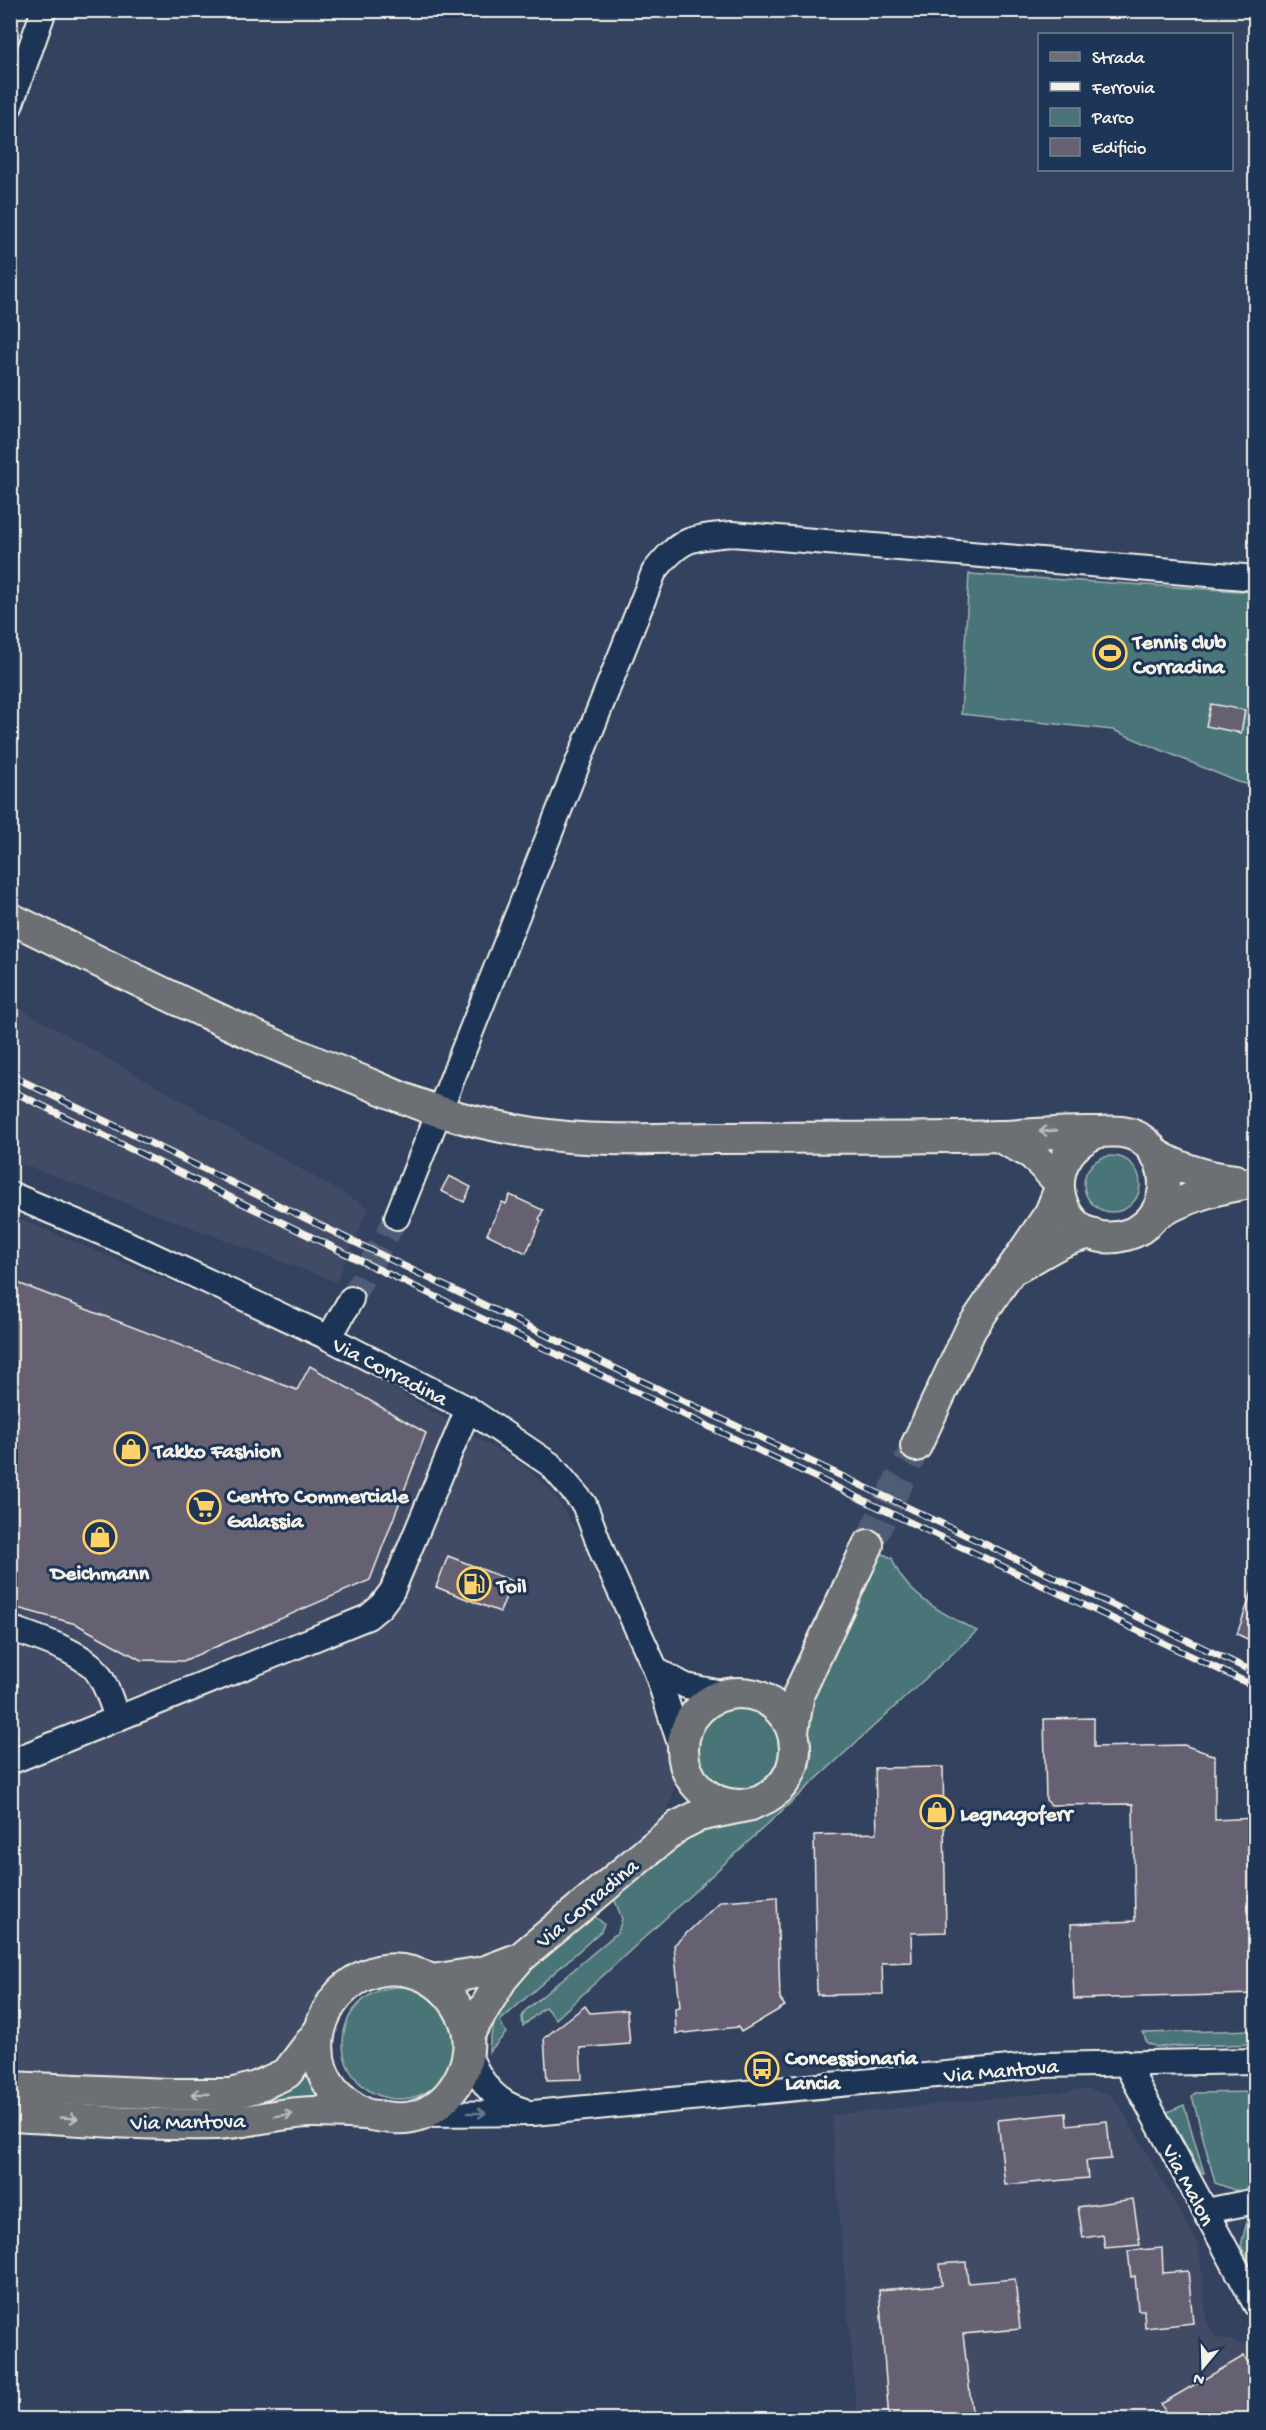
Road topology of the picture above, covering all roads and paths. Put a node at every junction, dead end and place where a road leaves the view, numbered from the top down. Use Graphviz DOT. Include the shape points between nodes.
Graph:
graph roads {
  1 [pos="44,10"];
  2 [pos="10,106"];
  3 [pos="1256,578"];
  4 [pos="10,918"];
  5 [pos="440,1112"];
  6 [pos="1099,1132"];
  7 [pos="997,1136"];
  8 [pos="1155,1154"];
  9 [pos="1256,1182"];
  10 [pos="1058,1187"];
  11 [pos="10,1194"];
  12 [pos="1155,1215"];
  13 [pos="397,1217"];
  14 [pos="1091,1233"];
  15 [pos="1010,1271"];
  16 [pos="351,1299"];
  17 [pos="329,1338"];
  18 [pos="468,1409"];
  19 [pos="916,1446"];
  20 [pos="868,1545"];
  21 [pos="10,1628"];
  22 [pos="819,1646"];
  23 [pos="656,1670"];
  24 [pos="737,1693"];
  25 [pos="117,1719"];
  26 [pos="793,1731"];
  27 [pos="684,1759"];
  28 [pos="10,1762"];
  29 [pos="751,1805"];
  30 [pos="652,1845"];
  31 [pos="520,1958"];
  32 [pos="432,1980"];
  33 [pos="318,2032"];
  34 [pos="468,2044"];
  35 [pos="1256,2061"];
  36 [pos="1125,2062"];
  37 [pos="10,2087"];
  38 [pos="532,2113"];
  39 [pos="366,2114"];
  40 [pos="421,2114"];
  41 [pos="10,2115"];
  42 [pos="1256,2201"];
  43 [pos="1206,2211"];
  44 [pos="1256,2304"];
  1 -- 2 [label="street"];
  3 -- 5 [label="street" via="732,534 696,537 673,549 654,572"];
  4 -- 5 [label="main road" via="274,1045"];
  5 -- 7 [label="main road" via="538,1133 630,1139"];
  5 -- 13 [label="street"];
  6 -- 7 [label="main road, one-way" via="1061,1130"];
  6 -- 8 [label="main road" via="1137,1137"];
  6 -- 10 [label="main road" via="1075,1145 1063,1161"];
  7 -- 10 [label="main road" via="1032,1154"];
  8 -- 9 [label="main road" via="1179,1168"];
  8 -- 12 [label="main road" via="1164,1178 1161,1204"];
  9 -- 12 [label="main road" via="1215,1188 1182,1199"];
  10 -- 14 [label="main road" via="1069,1217"];
  10 -- 15 [label="main road" via="1050,1212"];
  11 -- 17 [label="street, Via Corradina" via="124,1242"];
  12 -- 14 [label="main road" via="1126,1235"];
  14 -- 15 [label="main road" via="1047,1248"];
  15 -- 19 [label="main road" via="971,1329"];
  16 -- 17 [label="street"];
  17 -- 18 [label="street, Via Corradina"];
  18 -- 23 [label="street, Via Corradina" via="551,1465 584,1504"];
  18 -- 25 [label="street" via="392,1591 380,1607 351,1626"];
  20 -- 22 [label="main road"];
  21 -- 25 [label="street" via="55,1645 93,1666"];
  22 -- 24 [label="main road" via="789,1678 766,1690"];
  22 -- 26 [label="main road" via="799,1693"];
  23 -- 24 [label="street" via="686,1686"];
  23 -- 27 [label="street, Via Corradina"];
  24 -- 26 [label="main road" via="764,1697 776,1706"];
  24 -- 27 [label="main road" via="708,1701 694,1714 685,1731"];
  25 -- 28 [label="street"];
  26 -- 29 [label="main road" via="795,1759 783,1785 769,1798"];
  27 -- 29 [label="main road" via="694,1783 712,1798 735,1806"];
  27 -- 30 [label="main road, Via Corradina" via="672,1817"];
  29 -- 30 [label="main road, Via Corradina" via="698,1816"];
  30 -- 31 [label="main road, Via Corradina"];
  31 -- 32 [label="main road, Via Corradina" via="483,1972"];
  31 -- 34 [label="main road, Via Corradina" via="502,1979"];
  32 -- 33 [label="main road, Via Mantova" via="392,1969 371,1972 336,1995"];
  32 -- 34 [label="main road, Via Mantova" via="456,2004"];
  33 -- 37 [label="main road, Via Mantova, one-way" via="287,2073 231,2094"];
  33 -- 39 [label="main road, Via Mantova" via="318,2053 328,2081 348,2105"];
  34 -- 38 [label="street, Via Mantova" via="481,2082 508,2106"];
  34 -- 40 [label="main road, Via Mantova" via="457,2084 441,2102"];
  35 -- 36 [label="street, Via Mantova"];
  36 -- 38 [label="street, Via Mantova" via="1042,2065"];
  36 -- 43 [label="street, Via Malon"];
  40 -- 38 [label="street, Via Mantova, one-way"];
  39 -- 40 [label="main road, Via Mantova" via="393,2119"];
  41 -- 39 [label="main road, Via Mantova, one-way" via="215,2124 312,2112"];
  42 -- 43 [label="street"];
  43 -- 44 [label="street, Via Malon"];
}
